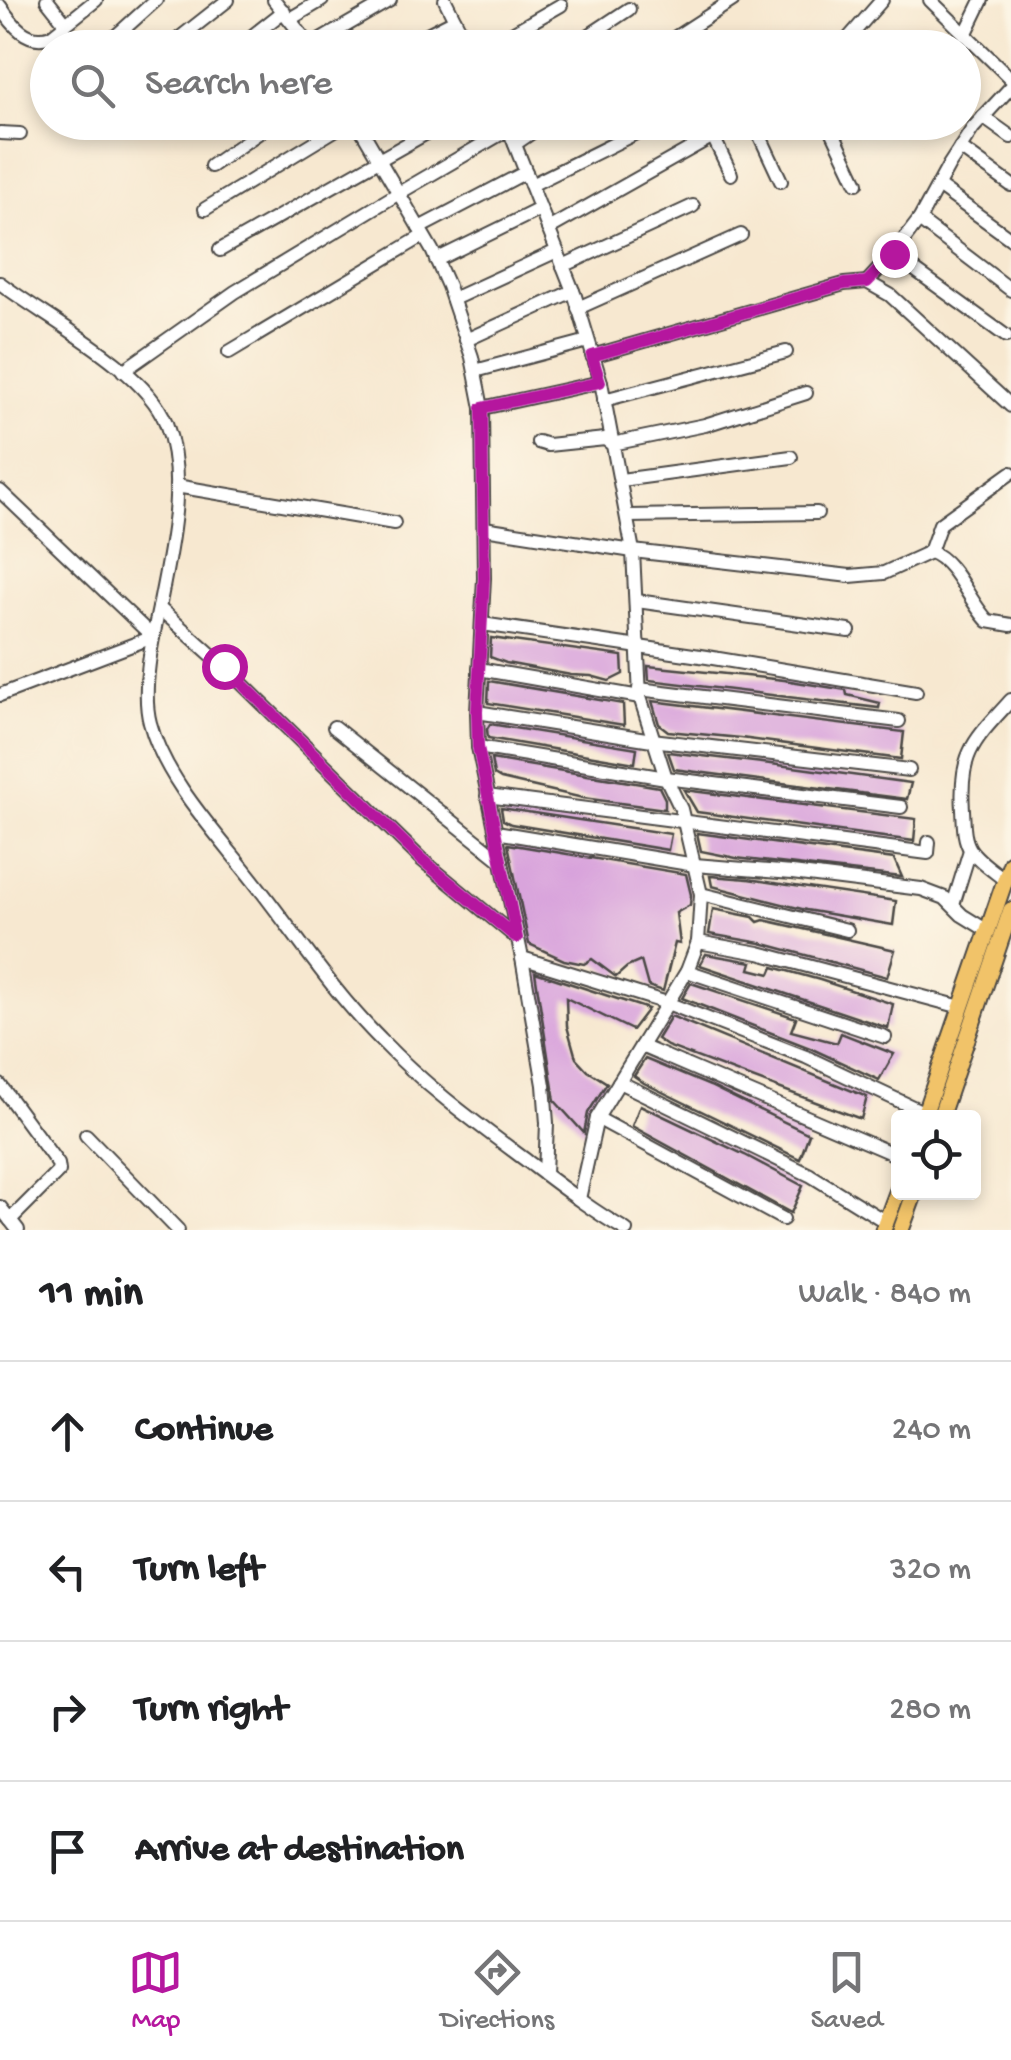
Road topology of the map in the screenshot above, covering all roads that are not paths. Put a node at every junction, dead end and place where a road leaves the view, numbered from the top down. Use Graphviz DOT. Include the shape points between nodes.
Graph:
graph roads {
  1 [pos="46,0"];
  2 [pos="96,0"];
  3 [pos="156,0"];
  4 [pos="228,0"];
  5 [pos="322,0"];
  6 [pos="390,0"];
  7 [pos="446,0"];
  8 [pos="733,0"];
  9 [pos="882,0"];
  10 [pos="930,0"];
  11 [pos="982,0"];
  12 [pos="561,5"];
  13 [pos="0,6"];
  14 [pos="630,9"];
  15 [pos="282,10"];
  16 [pos="455,20"];
  17 [pos="66,24"];
  18 [pos="58,30"];
  19 [pos="123,30"];
  20 [pos="190,30"];
  21 [pos="258,30"];
  22 [pos="297,30"];
  23 [pos="339,30"];
  24 [pos="435,30"];
  25 [pos="460,30"];
  26 [pos="517,30"];
  27 [pos="598,30"];
  28 [pos="687,30"];
  29 [pos="856,30"];
  30 [pos="960,30"];
  31 [pos="967,30"];
  32 [pos="30,37"];
  33 [pos="981,50"];
  34 [pos="1011,79"];
  35 [pos="1011,87"];
  36 [pos="983,117"];
  37 [pos="981,120"];
  38 [pos="0,133"];
  39 [pos="20,134"];
  40 [pos="1011,137"];
  41 [pos="248,140"];
  42 [pos="319,140"];
  43 [pos="368,140"];
  44 [pos="413,140"];
  45 [pos="485,140"];
  46 [pos="513,140"];
  47 [pos="521,140"];
  48 [pos="617,140"];
  49 [pos="705,140"];
  50 [pos="714,140"];
  51 [pos="762,140"];
  52 [pos="837,140"];
  53 [pos="966,140"];
  54 [pos="515,144"];
  55 [pos="960,148"];
  56 [pos="379,159"];
  57 [pos="211,166"];
  58 [pos="731,174"];
  59 [pos="528,179"];
  60 [pos="781,181"];
  61 [pos="857,183"];
  62 [pos="1011,185"];
  63 [pos="938,186"];
  64 [pos="398,193"];
  65 [pos="693,206"];
  66 [pos="206,209"];
  67 [pos="540,209"];
  68 [pos="919,220"];
  69 [pos="548,229"];
  70 [pos="421,232"];
  71 [pos="741,235"];
  72 [pos="1011,239"];
  73 [pos="220,250"];
  74 [pos="557,251"];
  75 [pos="894,254"];
  76 [pos="436,260"];
  77 [pos="563,266"];
  78 [pos="867,282"];
  79 [pos="0,283"];
  80 [pos="1011,290"];
  81 [pos="573,292"];
  82 [pos="453,300"];
  83 [pos="578,308"];
  84 [pos="1006,336"];
  85 [pos="466,340"];
  86 [pos="590,348"];
  87 [pos="229,352"];
  88 [pos="786,352"];
  89 [pos="122,371"];
  90 [pos="475,371"];
  91 [pos="600,382"];
  92 [pos="806,393"];
  93 [pos="604,400"];
  94 [pos="1011,406"];
  95 [pos="482,408"];
  96 [pos="538,442"];
  97 [pos="612,444"];
  98 [pos="790,457"];
  99 [pos="1011,473"];
  100 [pos="621,480"];
  101 [pos="176,486"];
  102 [pos="0,491"];
  103 [pos="816,513"];
  104 [pos="628,516"];
  105 [pos="394,523"];
  106 [pos="484,528"];
  107 [pos="633,551"];
  108 [pos="930,552"];
  109 [pos="637,601"];
  110 [pos="159,608"];
  111 [pos="482,624"];
  112 [pos="1011,625"];
  113 [pos="849,631"];
  114 [pos="152,637"];
  115 [pos="638,648"];
  116 [pos="480,668"];
  117 [pos="916,692"];
  118 [pos="640,693"];
  119 [pos="0,696"];
  120 [pos="1011,700"];
  121 [pos="477,712"];
  122 [pos="899,721"];
  123 [pos="334,727"];
  124 [pos="652,740"];
  125 [pos="478,747"];
  126 [pos="909,770"];
  127 [pos="666,778"];
  128 [pos="488,796"];
  129 [pos="901,807"];
  130 [pos="684,822"];
  131 [pos="496,832"];
  132 [pos="929,842"];
  133 [pos="970,850"];
  134 [pos="502,861"];
  135 [pos="1011,864"];
  136 [pos="695,865"];
  137 [pos="1005,880"];
  138 [pos="701,894"];
  139 [pos="953,904"];
  140 [pos="1011,910"];
  141 [pos="847,930"];
  142 [pos="988,931"];
  143 [pos="517,938"];
  144 [pos="698,942"];
  145 [pos="522,958"];
  146 [pos="687,971"];
  147 [pos="668,1002"];
  148 [pos="962,1008"];
  149 [pos="885,1037"];
  150 [pos="641,1046"];
  151 [pos="619,1082"];
  152 [pos="0,1085"];
  153 [pos="917,1110"];
  154 [pos="932,1110"];
  155 [pos="932,1110"];
  156 [pos="597,1118"];
  157 [pos="86,1134"];
  158 [pos="891,1153"];
  159 [pos="545,1174"];
  160 [pos="579,1199"];
  161 [pos="896,1200"];
  162 [pos="909,1200"];
  163 [pos="0,1207"];
  164 [pos="783,1219"];
  165 [pos="14,1225"];
  166 [pos="890,1227"];
  167 [pos="178,1230"];
  168 [pos="626,1230"];
  1 -- 17 [label="street"];
  2 -- 17 [label="street"];
  3 -- 19 [label="street"];
  4 -- 20 [label="street"];
  5 -- 15 [label="street"];
  6 -- 23 [label="street"];
  7 -- 16 [label="street"];
  8 -- 28 [label="street"];
  9 -- 29 [label="street"];
  10 -- 30 [label="street"];
  11 -- 31 [label="street"];
  12 -- 26 [label="street"];
  13 -- 32 [label="street"];
  14 -- 27 [label="street"];
  15 -- 21 [label="street"];
  15 -- 22 [label="street"];
  16 -- 24 [label="street"];
  16 -- 25 [label="street"];
  17 -- 18 [label="street"];
  33 -- 34 [label="street"];
  35 -- 36 [label="street"];
  36 -- 37 [label="street"];
  36 -- 40 [label="street"];
  38 -- 39 [label="street"];
  41 -- 57 [label="street"];
  42 -- 66 [label="street"];
  43 -- 56 [label="street"];
  44 -- 56 [label="street"];
  45 -- 64 [label="street"];
  46 -- 54 [label="street"];
  47 -- 54 [label="street"];
  48 -- 59 [label="street"];
  49 -- 69 [label="street"];
  50 -- 58 [label="street"];
  51 -- 60 [label="street"];
  52 -- 61 [label="street"];
  53 -- 55 [label="street"];
  54 -- 59 [label="street"];
  55 -- 62 [label="street"];
  55 -- 63 [label="street"];
  56 -- 64 [label="street"];
  56 -- 73 [label="street"];
  59 -- 67 [label="street"];
  59 -- 70 [label="street"];
  63 -- 68 [label="street"];
  63 -- 72 [label="street"];
  64 -- 70 [label="street"];
  64 -- 89 [label="street" via="235,292"];
  65 -- 77 [label="street"];
  67 -- 69 [label="street"];
  67 -- 76 [label="street"];
  68 -- 75 [label="street"];
  68 -- 80 [label="street"];
  69 -- 74 [label="street"];
  70 -- 76 [label="street"];
  70 -- 87 [label="street"];
  71 -- 83 [label="street"];
  74 -- 77 [label="street"];
  74 -- 82 [label="street"];
  75 -- 78 [label="street"];
  75 -- 84 [label="street"];
  76 -- 82 [label="street"];
  77 -- 81 [label="street"];
  78 -- 86 [label="street"];
  78 -- 94 [label="street" via="890,295"];
  79 -- 89 [label="street"];
  81 -- 83 [label="street"];
  81 -- 85 [label="street"];
  82 -- 85 [label="street"];
  83 -- 86 [label="street"];
  85 -- 90 [label="street"];
  86 -- 90 [label="street"];
  86 -- 91 [label="street"];
  88 -- 93 [label="street"];
  89 -- 101 [label="street" via="165,420"];
  90 -- 95 [label="street"];
  91 -- 93 [label="street"];
  91 -- 95 [label="street"];
  92 -- 97 [label="street" via="705,425"];
  93 -- 97 [label="street"];
  95 -- 106 [label="street"];
  96 -- 97 [label="street"];
  97 -- 100 [label="street"];
  98 -- 100 [label="street"];
  99 -- 108 [label="street" via="940,524"];
  100 -- 104 [label="street"];
  101 -- 105 [label="street"];
  101 -- 110 [label="street"];
  102 -- 114 [label="street"];
  103 -- 104 [label="street"];
  104 -- 107 [label="street"];
  106 -- 107 [label="street"];
  106 -- 111 [label="street"];
  107 -- 108 [label="street" via="850,576 890,571"];
  107 -- 109 [label="street"];
  108 -- 112 [label="street" via="948,565 988,621"];
  109 -- 113 [label="street"];
  109 -- 115 [label="street"];
  110 -- 114 [label="street"];
  110 -- 143 [label="street" via="421,859"];
  111 -- 115 [label="street"];
  111 -- 116 [label="street"];
  114 -- 119 [label="street"];
  114 -- 159 [label="street" via="146,709 194,806 379,1039"];
  115 -- 117 [label="street"];
  115 -- 118 [label="street"];
  116 -- 118 [label="street"];
  116 -- 121 [label="street"];
  118 -- 122 [label="street"];
  118 -- 124 [label="street"];
  120 -- 133 [label="street" via="964,765"];
  121 -- 124 [label="street"];
  121 -- 125 [label="street"];
  123 -- 134 [label="street"];
  124 -- 126 [label="street"];
  124 -- 127 [label="street"];
  125 -- 127 [label="street"];
  125 -- 128 [label="street"];
  127 -- 129 [label="street"];
  127 -- 130 [label="street"];
  128 -- 130 [label="street"];
  128 -- 131 [label="street"];
  130 -- 132 [label="street" via="928,853"];
  130 -- 136 [label="street"];
  131 -- 134 [label="street"];
  131 -- 136 [label="street"];
  133 -- 137 [label="street"];
  133 -- 139 [label="street"];
  134 -- 143 [label="street"];
  135 -- 137 [label="main road"];
  136 -- 138 [label="street"];
  136 -- 139 [label="street" via="921,889"];
  137 -- 142 [label="main road"];
  138 -- 141 [label="street"];
  138 -- 144 [label="street"];
  139 -- 142 [label="street"];
  140 -- 154 [label="main road"];
  142 -- 148 [label="main road"];
  143 -- 145 [label="street"];
  144 -- 146 [label="street"];
  144 -- 148 [label="street"];
  145 -- 147 [label="street"];
  145 -- 159 [label="street" via="544,1085"];
  146 -- 147 [label="street"];
  146 -- 149 [label="street"];
  147 -- 150 [label="street"];
  147 -- 153 [label="street"];
  148 -- 155 [label="main road"];
  150 -- 151 [label="street"];
  150 -- 158 [label="street"];
  151 -- 156 [label="street"];
  151 -- 166 [label="street" via="810,1174"];
  152 -- 165 [label="street" via="59,1171"];
  156 -- 160 [label="street"];
  156 -- 164 [label="street"];
  157 -- 167 [label="street"];
  159 -- 160 [label="street"];
  160 -- 168 [label="street"];
  161 -- 166 [label="main road"];
  162 -- 166 [label="main road"];
  163 -- 165 [label="street"];
}
